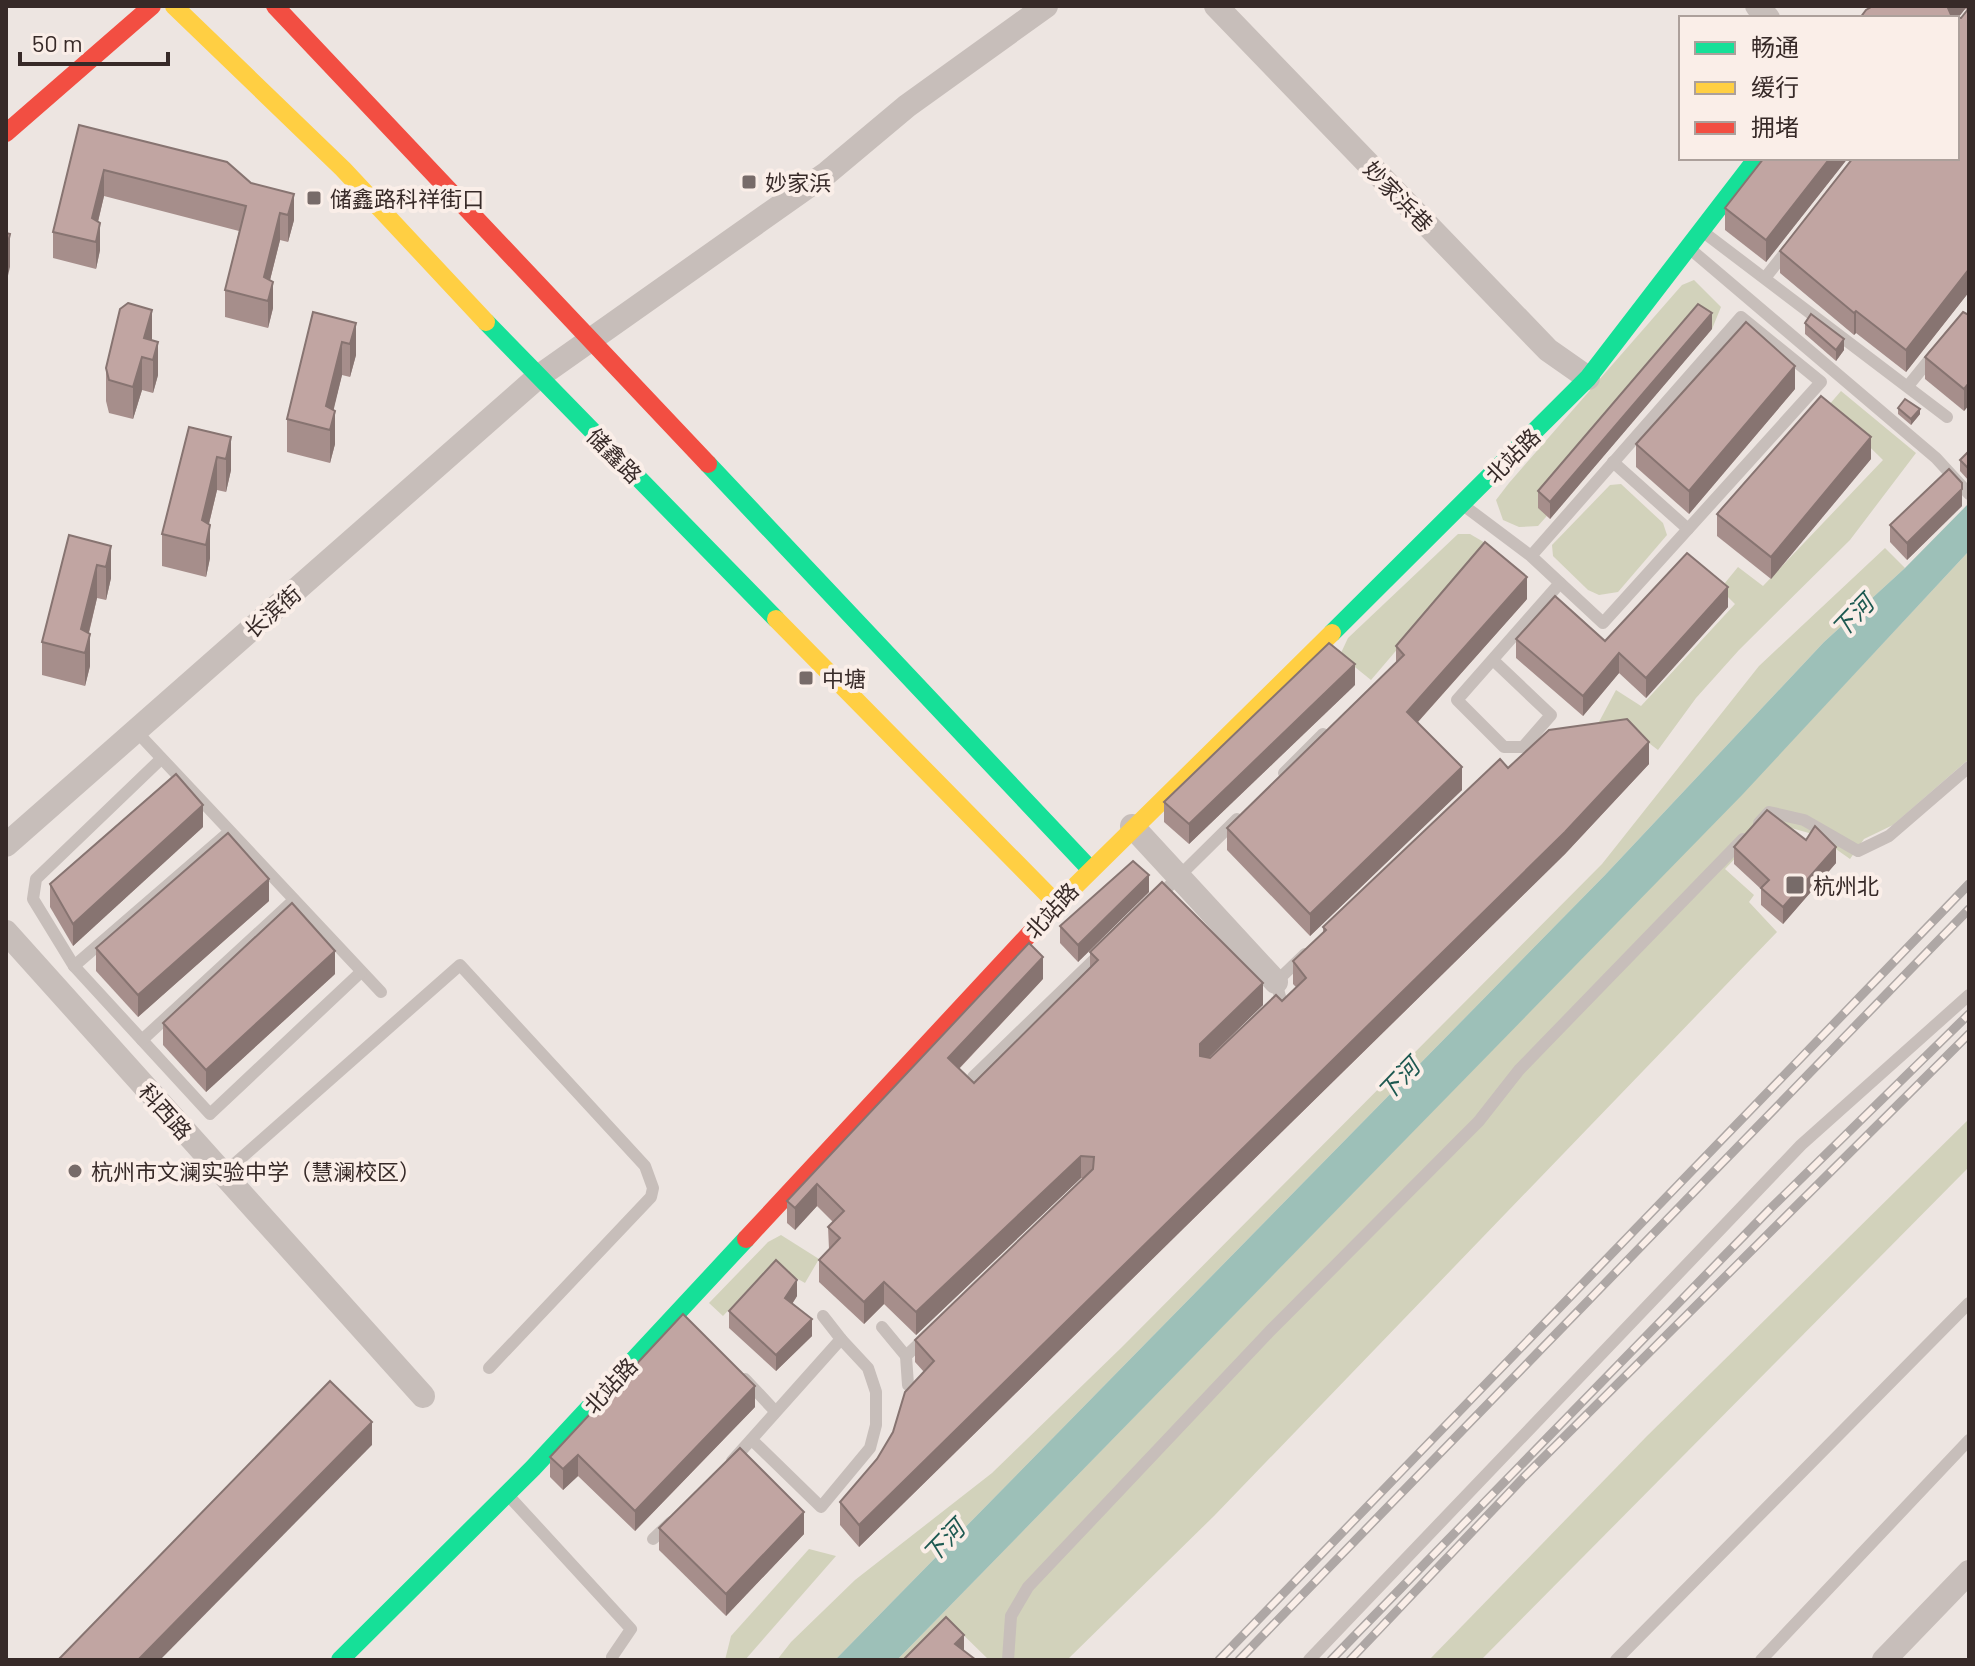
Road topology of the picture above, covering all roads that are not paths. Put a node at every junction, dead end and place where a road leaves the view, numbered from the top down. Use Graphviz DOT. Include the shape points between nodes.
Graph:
graph roads {
  1 [pos="152,6"];
  2 [pos="174,6"];
  3 [pos="275,6"];
  4 [pos="1046,6"];
  5 [pos="1216,6"];
  6 [pos="6,133"];
  7 [pos="1755,160"];
  8 [pos="1702,231"];
  9 [pos="1793,242"];
  10 [pos="1689,248"];
  11 [pos="1765,278"];
  12 [pos="590,339"];
  13 [pos="1939,349"];
  14 [pos="538,377"];
  15 [pos="1588,378"];
  16 [pos="1908,386"];
  17 [pos="1947,417"];
  18 [pos="1613,462"];
  19 [pos="1969,494"];
  20 [pos="1463,505"];
  21 [pos="1688,529"];
  22 [pos="1531,556"];
  23 [pos="1560,583"];
  24 [pos="1493,660"];
  25 [pos="136,731"];
  26 [pos="1323,734"];
  27 [pos="161,759"];
  28 [pos="1969,767"];
  29 [pos="1279,778"];
  30 [pos="1246,811"];
  31 [pos="1132,826"];
  32 [pos="229,832"];
  33 [pos="6,845"];
  34 [pos="1090,869"];
  35 [pos="1179,877"];
  36 [pos="294,900"];
  37 [pos="1057,904"];
  38 [pos="1145,911"];
  39 [pos="6,932"];
  40 [pos="1320,939"];
  41 [pos="1110,944"];
  42 [pos="74,966"];
  43 [pos="361,972"];
  44 [pos="1276,982"];
  45 [pos="381,992"];
  46 [pos="1969,995"];
  47 [pos="1261,1019"];
  48 [pos="142,1040"];
  49 [pos="973,1077"];
  50 [pos="223,1174"];
  51 [pos="1969,1303"];
  52 [pos="823,1316"];
  53 [pos="940,1324"];
  54 [pos="882,1327"];
  55 [pos="841,1339"];
  56 [pos="906,1356"];
  57 [pos="733,1366"];
  58 [pos="489,1368"];
  59 [pos="908,1385"];
  60 [pos="423,1396"];
  61 [pos="775,1411"];
  62 [pos="752,1440"];
  63 [pos="1969,1440"];
  64 [pos="719,1473"];
  65 [pos="507,1494"];
  66 [pos="686,1506"];
  67 [pos="653,1539"];
  68 [pos="1969,1572"];
  69 [pos="612,1657"];
  70 [pos="340,1660"];
  71 [pos="1008,1660"];
  72 [pos="1309,1660"];
  73 [pos="1616,1660"];
  74 [pos="1761,1660"];
  75 [pos="1884,1660"];
  1 -- 6 [label="street"];
  2 -- 14 [label="street, 储鑫路" via="343,169"];
  3 -- 12 [label="street"];
  4 -- 12 [label="street, 长滨街" via="907,106 827,173"];
  5 -- 15 [label="street, 妙家浜巷" via="1548,350"];
  7 -- 8 [label="street, 北站路"];
  8 -- 10 [label="street, 北站路"];
  8 -- 11 [label="lane"];
  9 -- 11 [label="lane"];
  10 -- 15 [label="street, 北站路"];
  10 -- 19 [label="lane" via="1936,458"];
  11 -- 16 [label="lane"];
  12 -- 14 [label="street, 长滨街"];
  12 -- 34 [label="street"];
  13 -- 16 [label="lane"];
  14 -- 25 [label="street, 长滨街"];
  14 -- 37 [label="street, 储鑫路"];
  15 -- 20 [label="street, 北站路"];
  16 -- 17 [label="lane"];
  18 -- 21 [label="lane"];
  18 -- 21 [label="lane" via="1741,317 1821,382"];
  18 -- 22 [label="lane"];
  20 -- 22 [label="lane"];
  20 -- 31 [label="street, 北站路"];
  21 -- 23 [label="lane" via="1603,623"];
  22 -- 23 [label="lane"];
  23 -- 24 [label="lane"];
  24 -- 24 [label="lane" via="1457,700 1504,747 1523,747 1551,715"];
  25 -- 27 [label="lane"];
  25 -- 33 [label="street, 长滨街"];
  26 -- 29 [label="lane"];
  27 -- 32 [label="lane"];
  27 -- 42 [label="lane" via="36,879 33,899"];
  28 -- 71 [label="lane" via="1889,836 1858,851 1804,820 1769,812 1028,1587 1011,1616"];
  30 -- 35 [label="lane"];
  31 -- 34 [label="street, 北站路"];
  31 -- 35 [label="street"];
  32 -- 36 [label="lane"];
  32 -- 42 [label="lane"];
  34 -- 37 [label="street, 北站路"];
  35 -- 38 [label="lane"];
  35 -- 44 [label="street"];
  36 -- 43 [label="lane"];
  36 -- 48 [label="lane"];
  37 -- 65 [label="street, 北站路" via="685,1316"];
  39 -- 50 [label="street, 科西路"];
  40 -- 44 [label="lane"];
  41 -- 49 [label="lane"];
  42 -- 48 [label="lane"];
  43 -- 45 [label="lane"];
  43 -- 48 [label="lane" via="210,1114"];
  44 -- 47 [label="lane" via="1281,1000"];
  46 -- 72 [label="lane" via="1801,1145"];
  50 -- 58 [label="lane" via="460,965 645,1166 653,1188 651,1197"];
  50 -- 60 [label="street, 科西路"];
  51 -- 73 [label="lane"];
  52 -- 55 [label="lane"];
  53 -- 56 [label="lane"];
  54 -- 56 [label="lane"];
  55 -- 61 [label="lane"];
  55 -- 62 [label="lane" via="868,1368 876,1392 876,1425 870,1448 821,1507"];
  56 -- 59 [label="lane"];
  57 -- 61 [label="lane"];
  61 -- 62 [label="lane"];
  62 -- 64 [label="lane"];
  63 -- 74 [label="lane"];
  65 -- 69 [label="lane" via="631,1629"];
  65 -- 70 [label="street, 北站路"];
  66 -- 67 [label="lane"];
  68 -- 75 [label="street"];
}
